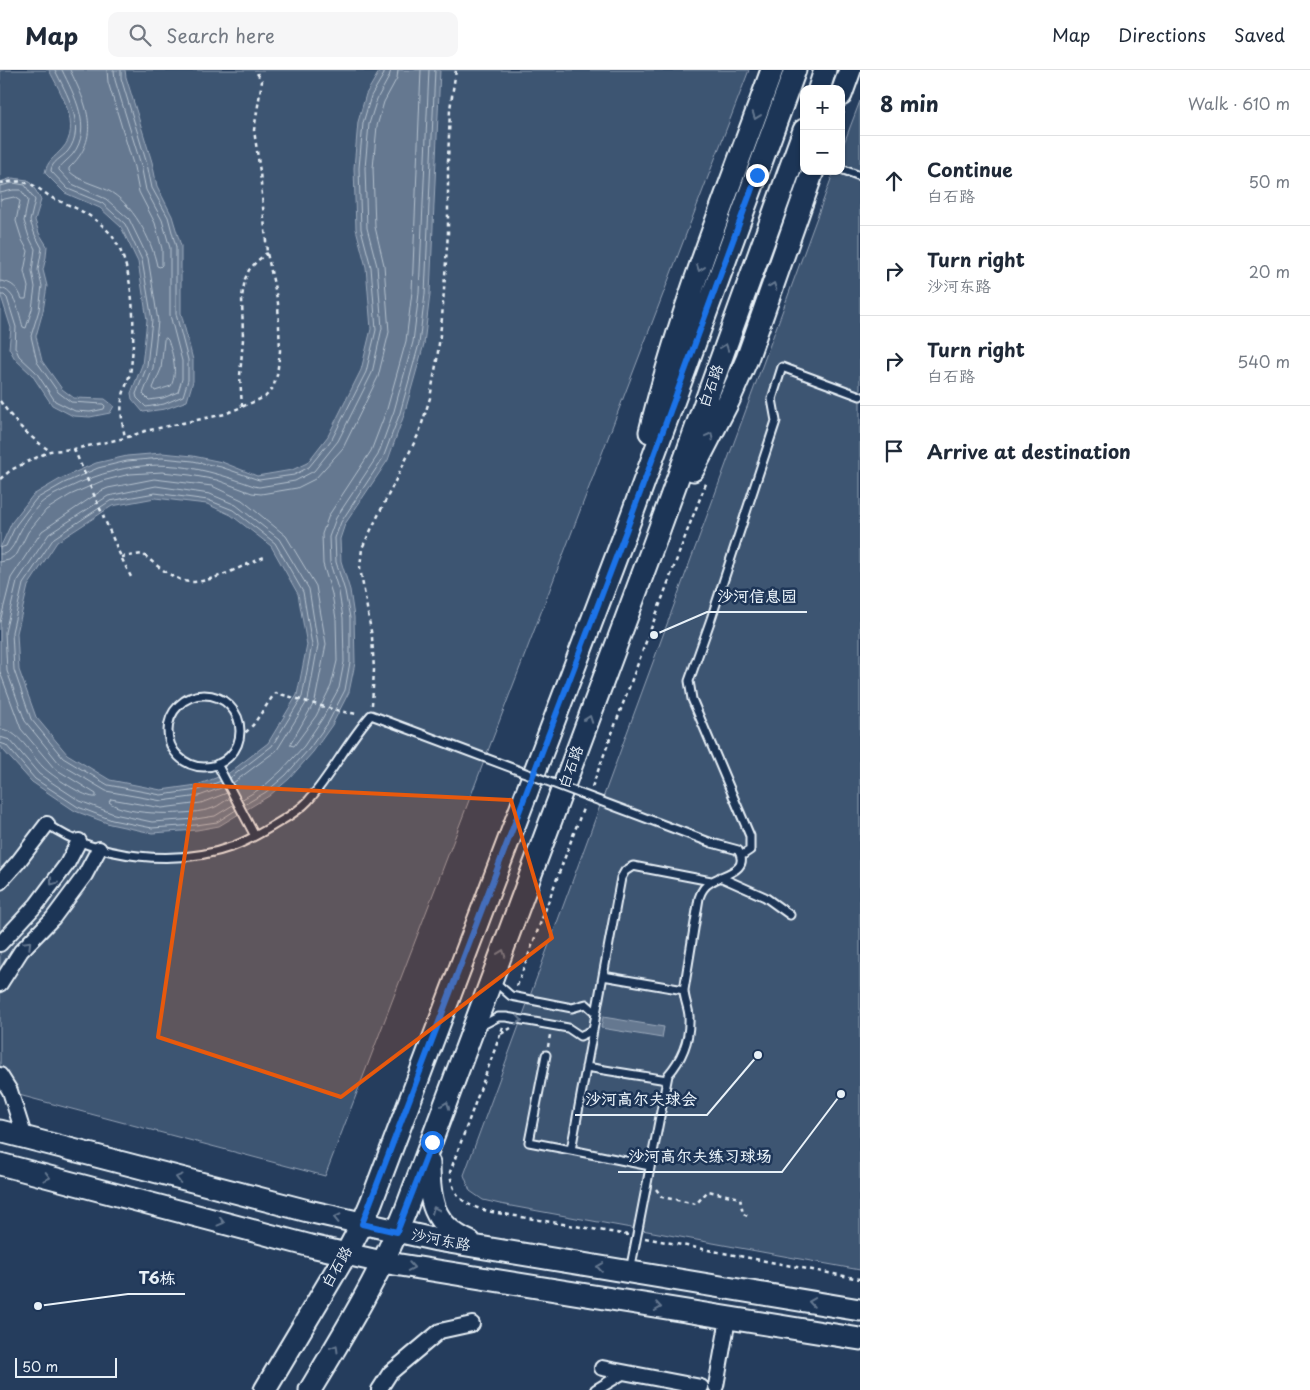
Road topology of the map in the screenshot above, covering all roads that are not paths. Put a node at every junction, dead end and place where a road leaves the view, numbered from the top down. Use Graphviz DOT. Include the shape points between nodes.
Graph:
graph roads {
  1 [pos="772,70"];
  2 [pos="795,70"];
  3 [pos="826,70"];
  4 [pos="850,70"];
  5 [pos="820,85"];
  6 [pos="845,85"];
  7 [pos="800,141"];
  8 [pos="845,170"];
  9 [pos="813,175"];
  10 [pos="860,176"];
  11 [pos="860,396"];
  12 [pos="626,531"];
  13 [pos="655,541"];
  14 [pos="217,764"];
  15 [pos="47,824"];
  16 [pos="255,836"];
  17 [pos="79,841"];
  18 [pos="98,849"];
  19 [pos="742,856"];
  20 [pos="720,877"];
  21 [pos="711,881"];
  22 [pos="0,882"];
  23 [pos="790,915"];
  24 [pos="0,944"];
  25 [pos="603,976"];
  26 [pos="492,979"];
  27 [pos="0,984"];
  28 [pos="684,990"];
  29 [pos="596,1013"];
  30 [pos="474,1030"];
  31 [pos="593,1030"];
  32 [pos="546,1056"];
  33 [pos="586,1067"];
  34 [pos="0,1075"];
  35 [pos="667,1080"];
  36 [pos="0,1131"];
  37 [pos="25,1138"];
  38 [pos="432,1142"];
  39 [pos="571,1150"];
  40 [pos="0,1164"];
  41 [pos="650,1166"];
  42 [pos="362,1224"];
  43 [pos="397,1232"];
  44 [pos="486,1249"];
  45 [pos="346,1254"];
  46 [pos="382,1262"];
  47 [pos="630,1272"];
  48 [pos="860,1310"];
  49 [pos="728,1319"];
  50 [pos="472,1324"];
  51 [pos="860,1339"];
  52 [pos="602,1368"];
  53 [pos="624,1374"];
  54 [pos="699,1388"];
  55 [pos="720,1388"];
  56 [pos="265,1390"];
  57 [pos="310,1390"];
  58 [pos="379,1390"];
  59 [pos="596,1390"];
  1 -- 12 [label="main road, one-way" via="668,361"];
  2 -- 12 [label="main road, 白石路"];
  3 -- 5 [label="main road"];
  4 -- 6 [label="main road"];
  13 -- 7 [label="main road, 白石路, one-way"];
  8 -- 10 [label="lane"];
  13 -- 9 [label="main road, one-way" via="744,367"];
  11 -- 19 [label="lane" via="782,367 772,399 776,421 689,681 692,699 750,836 750,850"];
  12 -- 42 [label="main road, 白石路"];
  26 -- 13 [label="main road, 白石路, one-way"];
  14 -- 14 [label="lane" via="236,748 240,738 237,715 222,699 211,695 190,697 178,705 171,716 169,740 174,752 194,766"];
  14 -- 16 [label="lane"];
  15 -- 17 [label="lane"];
  15 -- 22 [label="street"];
  16 -- 18 [label="lane" via="209,853 174,857"];
  16 -- 19 [label="lane, bridge" via="307,802 372,715 738,850"];
  17 -- 18 [label="lane"];
  17 -- 24 [label="street, one-way" via="67,864"];
  27 -- 18 [label="street, one-way" via="21,951 53,918 85,875"];
  19 -- 20 [label="lane" via="738,868"];
  20 -- 21 [label="lane"];
  20 -- 23 [label="lane" via="765,897"];
  21 -- 25 [label="lane" via="633,866 625,871"];
  21 -- 28 [label="lane" via="702,889 699,898"];
  25 -- 28 [label="lane"];
  25 -- 29 [label="lane"];
  26 -- 29 [label="lane" via="514,996 572,1008 586,1004"];
  26 -- 30 [label="main road, 白石路"];
  28 -- 35 [label="lane" via="689,1016 688,1034 680,1060"];
  29 -- 31 [label="lane"];
  30 -- 31 [label="lane, one-way" via="506,1017 568,1028 580,1036"];
  38 -- 30 [label="main road, 白石路, one-way"];
  31 -- 33 [label="lane"];
  32 -- 39 [label="lane" via="530,1142"];
  33 -- 35 [label="lane"];
  33 -- 39 [label="lane"];
  34 -- 37 [label="street" via="10,1091"];
  35 -- 41 [label="lane"];
  36 -- 37 [label="main road, 沙河东路"];
  42 -- 37 [label="main road, 沙河东路, one-way"];
  38 -- 43 [label="main road, 白石路"];
  44 -- 38 [label="main road, one-way" via="452,1232 435,1212 430,1197 428,1162"];
  39 -- 41 [label="lane"];
  40 -- 45 [label="main road, 沙河东路, one-way"];
  41 -- 47 [label="lane"];
  42 -- 43 [label="main road, 沙河东路"];
  42 -- 45 [label="main road, 白石路"];
  43 -- 44 [label="main road, 沙河东路"];
  43 -- 46 [label="main road, 白石路"];
  47 -- 44 [label="main road, 沙河东路, one-way"];
  45 -- 46 [label="main road, 沙河东路"];
  45 -- 56 [label="main road, 白石路"];
  46 -- 49 [label="main road, 沙河东路, one-way"];
  57 -- 46 [label="main road, 白石路, one-way" via="357,1312"];
  48 -- 47 [label="main road, 沙河东路, one-way"];
  49 -- 51 [label="main road, 沙河东路"];
  49 -- 55 [label="street"];
  50 -- 58 [label="street" via="440,1331 390,1373"];
  52 -- 53 [label="street"];
  53 -- 54 [label="street" via="651,1376"];
  53 -- 59 [label="street"];
  54 -- 55 [label="street" via="708,1385"];
}
